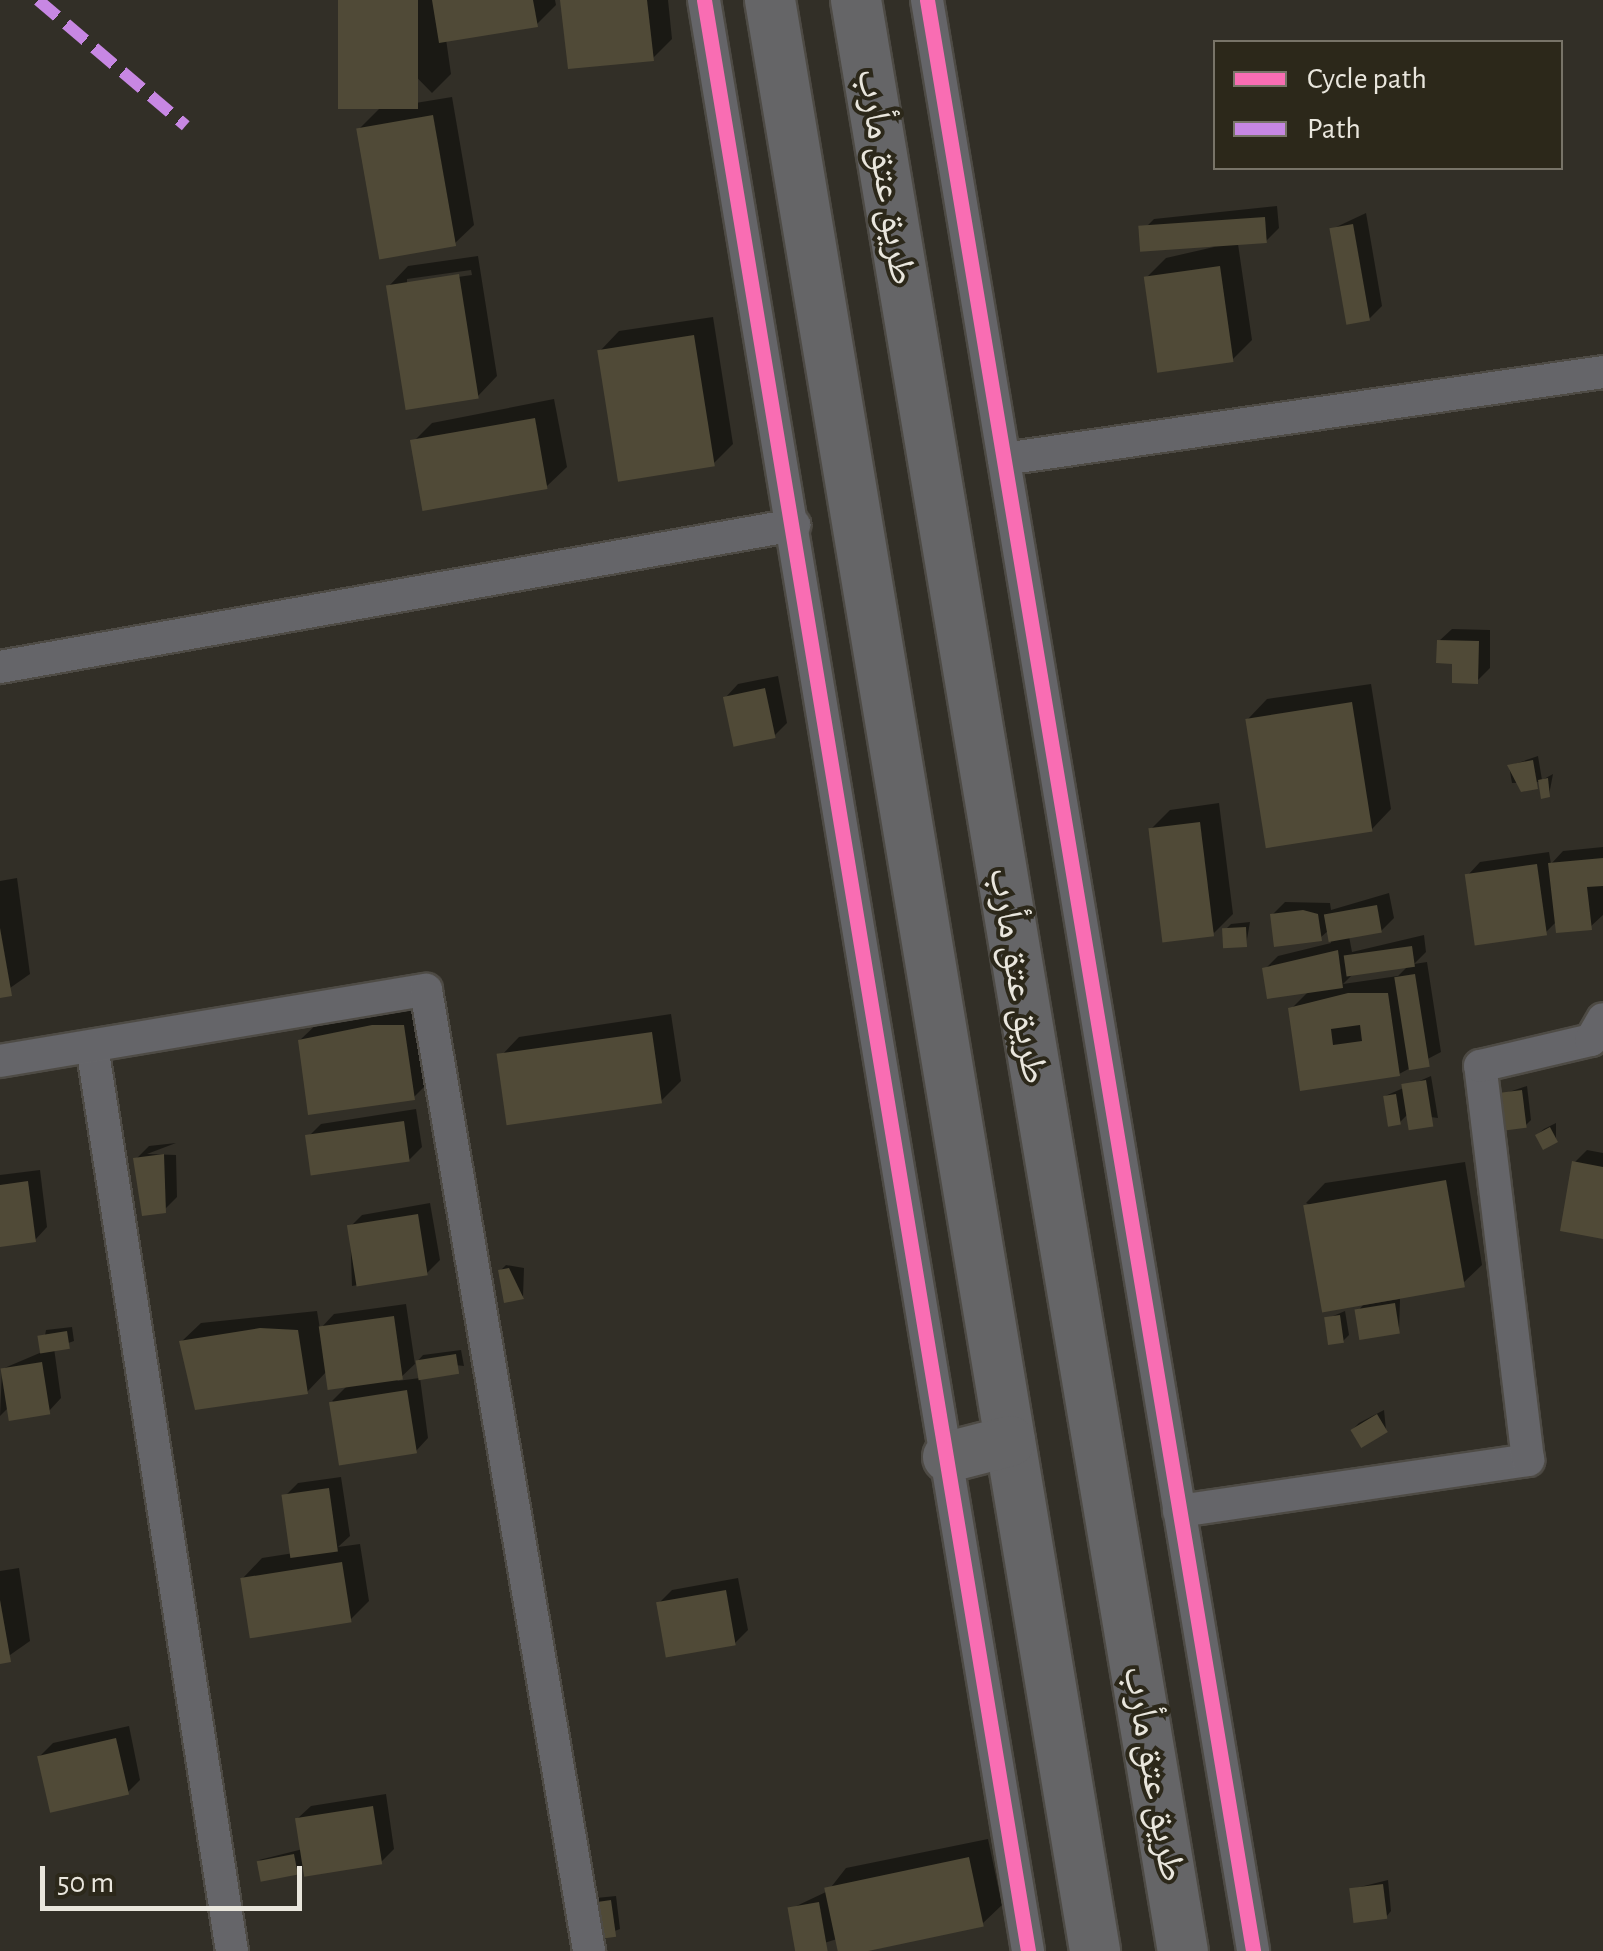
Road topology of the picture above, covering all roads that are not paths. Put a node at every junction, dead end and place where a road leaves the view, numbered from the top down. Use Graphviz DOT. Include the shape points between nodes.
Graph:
graph roads {
  1 [pos="704,0"];
  2 [pos="770,0"];
  3 [pos="856,0"];
  4 [pos="928,0"];
  5 [pos="1603,372"];
  6 [pos="1004,459"];
  7 [pos="794,525"];
  8 [pos="0,667"];
  9 [pos="1603,1020"];
  10 [pos="92,1046"];
  11 [pos="0,1061"];
  12 [pos="1056,1206"];
  13 [pos="974,1227"];
  14 [pos="1010,1442"];
  15 [pos="948,1457"];
  16 [pos="1179,1511"];
  17 [pos="232,1951"];
  18 [pos="589,1951"];
  19 [pos="1028,1951"];
  20 [pos="1095,1951"];
  21 [pos="1183,1951"];
  22 [pos="1253,1951"];
  1 -- 7 [label="street"];
  2 -- 13 [label="main road"];
  3 -- 12 [label="main road, طريق عتق مأرب"];
  4 -- 6 [label="street"];
  5 -- 6 [label="street"];
  6 -- 16 [label="street"];
  7 -- 8 [label="street"];
  7 -- 15 [label="street"];
  9 -- 16 [label="street" via="1591,1040 1480,1066 1528,1460"];
  10 -- 11 [label="street"];
  10 -- 17 [label="street"];
  10 -- 18 [label="street" via="426,990"];
  12 -- 13 [label="main road"];
  12 -- 21 [label="main road, طريق عتق مأرب"];
  13 -- 14 [label="main road"];
  14 -- 15 [label="main road"];
  14 -- 20 [label="main road"];
  15 -- 19 [label="street"];
  16 -- 22 [label="street"];
}
